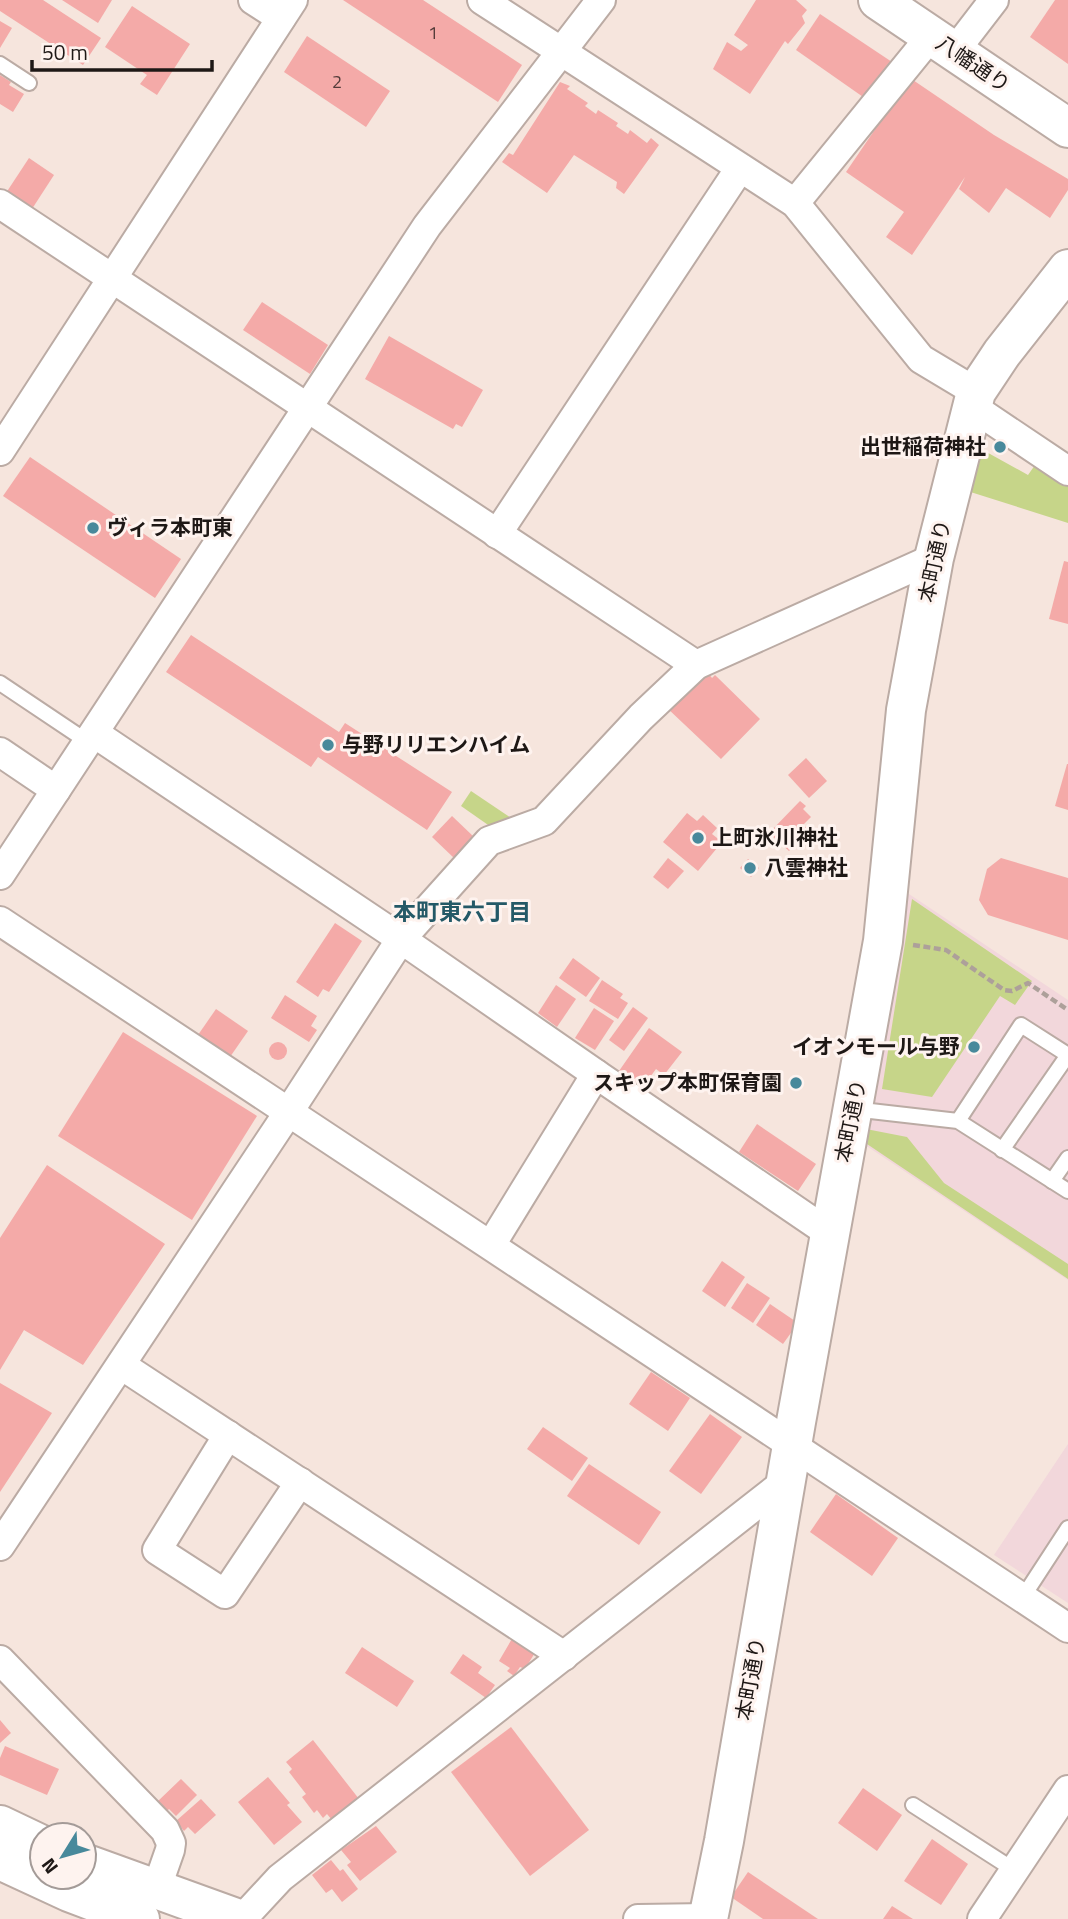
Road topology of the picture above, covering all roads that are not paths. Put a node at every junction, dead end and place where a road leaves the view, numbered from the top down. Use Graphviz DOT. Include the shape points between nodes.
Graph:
graph roads {
  1 [pos="253,0"];
  2 [pos="482,0"];
  3 [pos="601,0"];
  4 [pos="877,0"];
  5 [pos="994,0"];
  6 [pos="287,9"];
  7 [pos="942,44"];
  8 [pos="560,52"];
  9 [pos="0,64"];
  10 [pos="29,83"];
  11 [pos="1068,128"];
  12 [pos="740,168"];
  13 [pos="795,203"];
  14 [pos="0,204"];
  15 [pos="1068,269"];
  16 [pos="111,278"];
  17 [pos="974,399"];
  18 [pos="308,410"];
  19 [pos="0,451"];
  20 [pos="1068,471"];
  21 [pos="497,534"];
  22 [pos="934,558"];
  23 [pos="696,665"];
  24 [pos="0,682"];
  25 [pos="91,738"];
  26 [pos="0,752"];
  27 [pos="56,790"];
  28 [pos="0,875"];
  29 [pos="0,921"];
  30 [pos="401,939"];
  31 [pos="596,1074"];
  32 [pos="853,1109"];
  33 [pos="288,1113"];
  34 [pos="957,1121"];
  35 [pos="1002,1150"];
  36 [pos="1068,1158"];
  37 [pos="1052,1181"];
  38 [pos="1068,1191"];
  39 [pos="829,1233"];
  40 [pos="492,1245"];
  41 [pos="121,1365"];
  42 [pos="228,1435"];
  43 [pos="792,1443"];
  44 [pos="300,1482"];
  45 [pos="785,1482"];
  46 [pos="1068,1528"];
  47 [pos="0,1546"];
  48 [pos="1023,1597"];
  49 [pos="1068,1628"];
  50 [pos="564,1656"];
  51 [pos="0,1660"];
  52 [pos="1068,1790"];
  53 [pos="913,1805"];
  54 [pos="0,1825"];
  55 [pos="28,1838"];
  56 [pos="0,1860"];
  57 [pos="1014,1871"];
  58 [pos="98,1872"];
  59 [pos="0,1884"];
  60 [pos="148,1905"];
  61 [pos="99,1919"];
  62 [pos="240,1919"];
  63 [pos="638,1919"];
  64 [pos="708,1919"];
  65 [pos="982,1919"];
  1 -- 6 [label="street"];
  2 -- 8 [label="street"];
  3 -- 8 [label="street"];
  4 -- 7 [label="main road, 八幡通り"];
  5 -- 7 [label="street"];
  6 -- 16 [label="street"];
  7 -- 11 [label="main road, 八幡通り"];
  7 -- 13 [label="street"];
  8 -- 12 [label="street"];
  8 -- 18 [label="street" via="427,226"];
  9 -- 10 [label="lane"];
  12 -- 13 [label="street"];
  12 -- 21 [label="street"];
  13 -- 17 [label="street" via="921,359"];
  14 -- 16 [label="street"];
  15 -- 17 [label="main road, 本町通り" via="1002,354"];
  16 -- 18 [label="street"];
  16 -- 19 [label="street"];
  17 -- 20 [label="street"];
  17 -- 22 [label="main road, 本町通り"];
  18 -- 21 [label="street"];
  18 -- 25 [label="street"];
  21 -- 23 [label="street"];
  22 -- 23 [label="street"];
  22 -- 32 [label="main road, 本町通り" via="906,710 883,941"];
  23 -- 30 [label="street" via="640,717 544,821 489,841"];
  24 -- 25 [label="lane"];
  25 -- 27 [label="street"];
  25 -- 30 [label="street"];
  26 -- 27 [label="street"];
  27 -- 28 [label="street"];
  29 -- 33 [label="street"];
  30 -- 31 [label="street"];
  30 -- 33 [label="street"];
  31 -- 39 [label="street"];
  31 -- 40 [label="street"];
  32 -- 34 [label="lane"];
  32 -- 39 [label="main road, 本町通り"];
  33 -- 40 [label="street"];
  33 -- 41 [label="street"];
  34 -- 35 [label="lane"];
  34 -- 35 [label="lane" via="1021,1025 1068,1055"];
  35 -- 37 [label="lane"];
  36 -- 37 [label="lane"];
  37 -- 38 [label="lane"];
  39 -- 43 [label="main road, 本町通り"];
  40 -- 43 [label="street"];
  41 -- 42 [label="street"];
  41 -- 47 [label="street"];
  42 -- 44 [label="street"];
  42 -- 44 [label="street" via="157,1550 225,1594"];
  43 -- 45 [label="main road, 本町通り"];
  43 -- 48 [label="street"];
  44 -- 50 [label="street"];
  45 -- 50 [label="street"];
  45 -- 64 [label="main road, 本町通り"];
  46 -- 48 [label="lane"];
  48 -- 49 [label="street"];
  50 -- 62 [label="street" via="281,1878"];
  51 -- 60 [label="street" via="165,1830 170,1850"];
  52 -- 57 [label="street"];
  53 -- 57 [label="lane"];
  54 -- 55 [label="main road"];
  56 -- 60 [label="main road" via="69,1892"];
  57 -- 65 [label="street"];
  58 -- 60 [label="main road"];
  59 -- 61 [label="main road"];
  60 -- 62 [label="main road"];
  63 -- 64 [label="street"];
}
